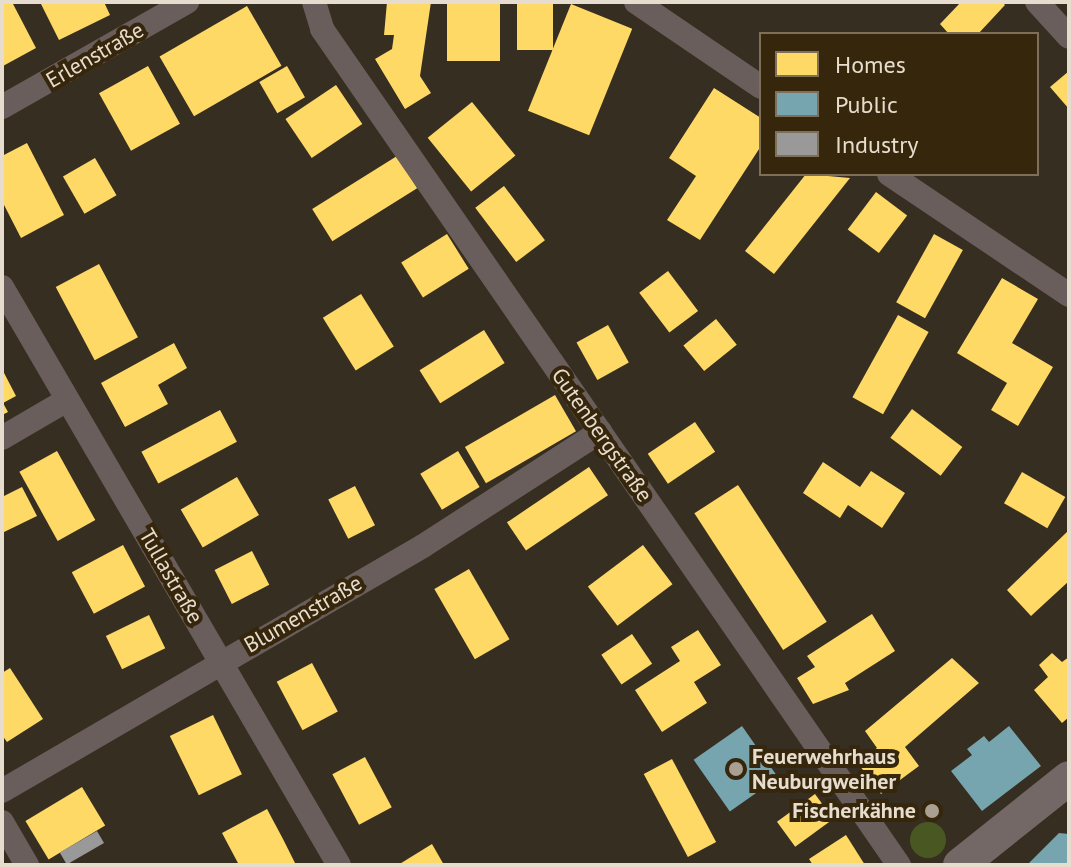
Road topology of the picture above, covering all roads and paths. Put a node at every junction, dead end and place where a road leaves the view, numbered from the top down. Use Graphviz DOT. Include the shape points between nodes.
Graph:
graph roads {
  1 [pos="187,2"];
  2 [pos="314,2"];
  3 [pos="636,2"];
  4 [pos="1043,4"];
  5 [pos="1069,37"];
  6 [pos="759,86"];
  7 [pos="2,107"];
  8 [pos="892,176"];
  9 [pos="2,287"];
  10 [pos="1069,295"];
  11 [pos="67,400"];
  12 [pos="600,432"];
  13 [pos="2,438"];
  14 [pos="221,661"];
  15 [pos="1069,778"];
  16 [pos="2,791"];
  17 [pos="2,822"];
  18 [pos="27,865"];
  19 [pos="339,865"];
  20 [pos="899,865"];
  21 [pos="960,865"];
  1 -- 7 [label="street, Erlenstraße"];
  2 -- 12 [label="street, Gutenbergstraße" via="322,29"];
  3 -- 6 [label="street"];
  4 -- 5 [label="street"];
  8 -- 10 [label="street"];
  9 -- 11 [label="street, Tullastraße"];
  11 -- 13 [label="street"];
  11 -- 14 [label="street, Tullastraße"];
  12 -- 14 [label="street, Blumenstraße" via="423,546"];
  12 -- 20 [label="street, Gutenbergstraße"];
  14 -- 16 [label="street, Blumenstraße"];
  14 -- 19 [label="street, Tullastraße"];
  15 -- 21 [label="main road"];
  17 -- 18 [label="street"];
}
